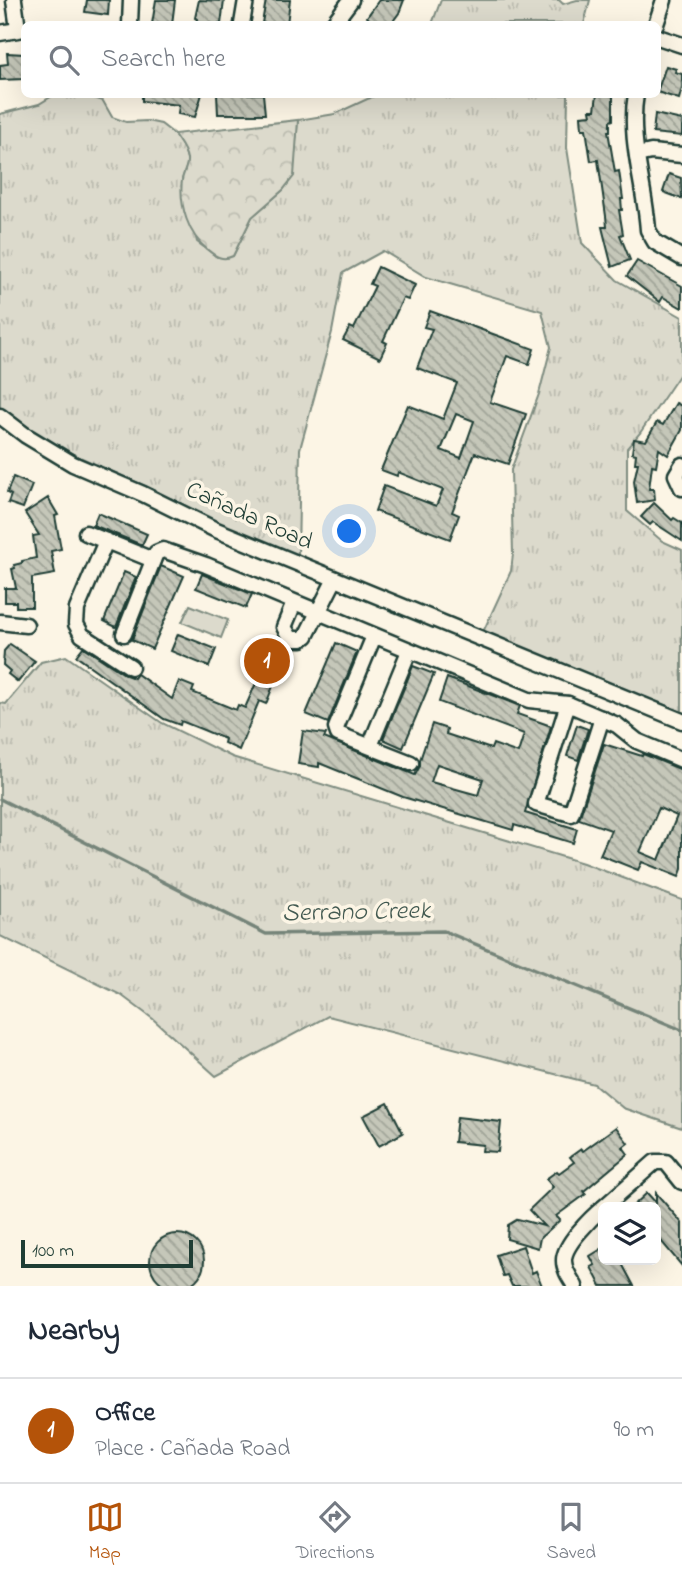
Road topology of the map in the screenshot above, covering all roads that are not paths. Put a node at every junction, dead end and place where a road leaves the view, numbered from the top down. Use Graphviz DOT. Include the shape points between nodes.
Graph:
graph roads {
  1 [pos="14,0"];
  2 [pos="131,0"];
  3 [pos="246,0"];
  4 [pos="351,0"];
  5 [pos="664,0"];
  6 [pos="130,21"];
  7 [pos="242,21"];
  8 [pos="335,21"];
  9 [pos="657,21"];
  10 [pos="21,29"];
  11 [pos="0,33"];
  12 [pos="661,38"];
  13 [pos="682,45"];
  14 [pos="636,98"];
  15 [pos="637,155"];
  16 [pos="682,155"];
  17 [pos="682,258"];
  18 [pos="0,416"];
  19 [pos="86,533"];
  20 [pos="106,541"];
  21 [pos="153,560"];
  22 [pos="335,579"];
  23 [pos="294,603"];
  24 [pos="318,613"];
  25 [pos="0,622"];
  26 [pos="26,625"];
  27 [pos="124,634"];
  28 [pos="374,636"];
  29 [pos="409,651"];
  30 [pos="131,667"];
  31 [pos="568,704"];
  32 [pos="602,718"];
  33 [pos="682,722"];
  34 [pos="370,746"];
  35 [pos="682,760"];
  36 [pos="411,763"];
  37 [pos="682,1182"];
  38 [pos="610,1202"];
  39 [pos="598,1213"];
  40 [pos="575,1286"];
  1 -- 10 [label="street"];
  2 -- 6 [label="street"];
  3 -- 7 [label="street"];
  4 -- 8 [label="street"];
  5 -- 9 [label="street"];
  10 -- 11 [label="street"];
  12 -- 13 [label="street"];
  14 -- 15 [label="street"];
  15 -- 16 [label="street"];
  15 -- 17 [label="street" via="650,235"];
  18 -- 22 [label="street, Cañada Road" via="73,464"];
  19 -- 20 [label="street"];
  20 -- 21 [label="street"];
  20 -- 30 [label="street" via="76,609 76,624 82,635"];
  21 -- 23 [label="street" via="163,550"];
  21 -- 27 [label="street"];
  22 -- 24 [label="street"];
  22 -- 33 [label="street, Cañada Road"];
  23 -- 24 [label="street"];
  23 -- 24 [label="street" via="284,627 291,639 306,636"];
  24 -- 28 [label="street"];
  25 -- 26 [label="street"];
  28 -- 29 [label="street"];
  28 -- 34 [label="street" via="336,728 338,734"];
  29 -- 31 [label="street" via="529,700"];
  29 -- 34 [label="street"];
  31 -- 32 [label="street"];
  31 -- 32 [label="street" via="536,804 571,814"];
  32 -- 35 [label="street" via="637,741"];
  34 -- 36 [label="street"];
  37 -- 38 [label="street" via="671,1166 660,1162"];
  39 -- 40 [label="street" via="566,1250 564,1261"];
}
